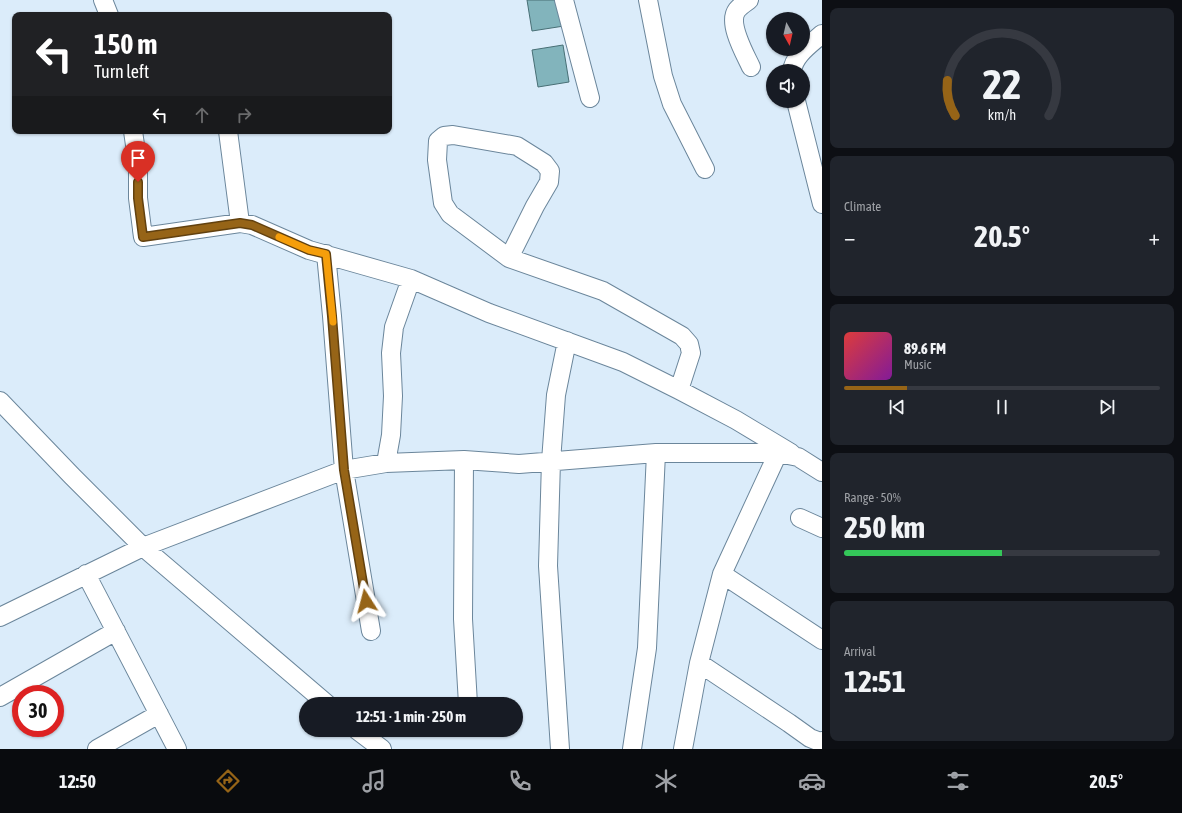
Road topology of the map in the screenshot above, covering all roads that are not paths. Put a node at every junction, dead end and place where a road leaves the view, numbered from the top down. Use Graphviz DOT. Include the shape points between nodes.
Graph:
graph roads {
  1 [pos="103,0"];
  2 [pos="564,0"];
  3 [pos="648,0"];
  4 [pos="749,0"];
  5 [pos="108,12"];
  6 [pos="822,34"];
  7 [pos="793,64"];
  8 [pos="751,67"];
  9 [pos="590,98"];
  10 [pos="798,108"];
  11 [pos="133,134"];
  12 [pos="228,134"];
  13 [pos="705,169"];
  14 [pos="822,204"];
  15 [pos="240,223"];
  16 [pos="326,254"];
  17 [pos="509,258"];
  18 [pos="411,279"];
  19 [pos="567,341"];
  20 [pos="679,390"];
  21 [pos="0,401"];
  22 [pos="656,453"];
  23 [pos="778,453"];
  24 [pos="464,460"];
  25 [pos="551,461"];
  26 [pos="386,463"];
  27 [pos="812,463"];
  28 [pos="344,470"];
  29 [pos="800,518"];
  30 [pos="822,528"];
  31 [pos="143,547"];
  32 [pos="86,574"];
  33 [pos="722,574"];
  34 [pos="0,618"];
  35 [pos="371,630"];
  36 [pos="116,631"];
  37 [pos="822,640"];
  38 [pos="699,663"];
  39 [pos="0,697"];
  40 [pos="318,697"];
  41 [pos="468,697"];
  42 [pos="159,714"];
  43 [pos="366,737"];
  44 [pos="822,741"];
  45 [pos="97,749"];
  46 [pos="177,749"];
  47 [pos="382,749"];
  48 [pos="560,749"];
  49 [pos="632,749"];
  50 [pos="683,749"];
  1 -- 5 [label="street"];
  2 -- 9 [label="street"];
  3 -- 13 [label="street" via="663,76 672,104"];
  4 -- 8 [label="street" via="736,11 733,20"];
  6 -- 7 [label="street" via="800,54"];
  10 -- 14 [label="street"];
  11 -- 15 [label="street" via="142,234"];
  12 -- 15 [label="street"];
  15 -- 16 [label="street" via="252,225 309,250"];
  16 -- 18 [label="street"];
  16 -- 28 [label="street"];
  17 -- 17 [label="street" via="549,182 550,171 544,163 517,146 453,134 444,136 438,141 437,160 443,203 450,214"];
  17 -- 20 [label="street" via="603,291 682,336 689,344 691,353"];
  18 -- 19 [label="street" via="489,313"];
  18 -- 26 [label="street" via="394,327 391,435"];
  19 -- 20 [label="street" via="623,362"];
  19 -- 25 [label="street" via="556,395"];
  20 -- 27 [label="street"];
  21 -- 31 [label="street"];
  22 -- 23 [label="street"];
  22 -- 25 [label="street"];
  22 -- 49 [label="street" via="647,648"];
  23 -- 27 [label="street"];
  23 -- 33 [label="street"];
  24 -- 25 [label="street" via="519,464"];
  24 -- 26 [label="street"];
  24 -- 41 [label="street" via="463,619"];
  25 -- 48 [label="street" via="548,566"];
  26 -- 28 [label="street"];
  28 -- 31 [label="street"];
  28 -- 35 [label="street"];
  29 -- 30 [label="street"];
  31 -- 32 [label="street"];
  31 -- 40 [label="street"];
  32 -- 34 [label="street"];
  32 -- 36 [label="street"];
  33 -- 37 [label="street"];
  33 -- 38 [label="street"];
  36 -- 39 [label="street"];
  36 -- 42 [label="street"];
  38 -- 44 [label="street" via="810,738"];
  38 -- 50 [label="street"];
  42 -- 45 [label="street"];
  42 -- 46 [label="street"];
  43 -- 47 [label="street"];
}
